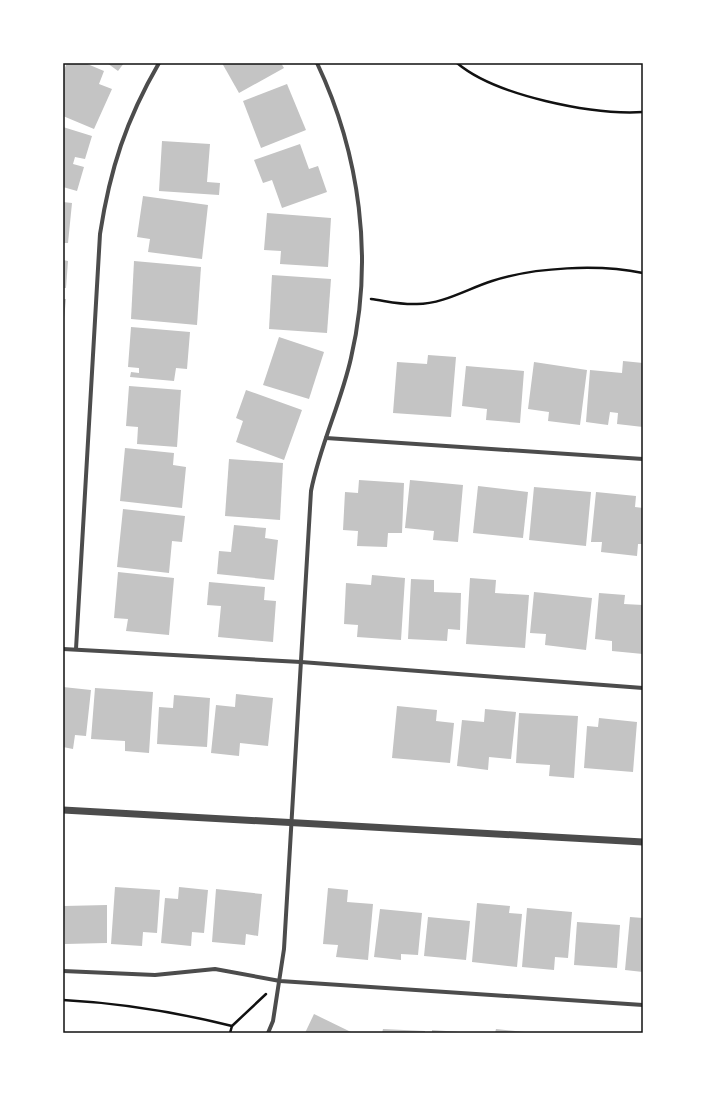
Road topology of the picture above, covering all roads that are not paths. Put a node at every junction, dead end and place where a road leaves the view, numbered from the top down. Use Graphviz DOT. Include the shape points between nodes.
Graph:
graph roads {
  1 [pos="159,63"];
  2 [pos="317,63"];
  3 [pos="326,438"];
  4 [pos="643,458"];
  5 [pos="63,649"];
  6 [pos="76,649"];
  7 [pos="300,662"];
  8 [pos="643,688"];
  9 [pos="63,810"];
  10 [pos="292,823"];
  11 [pos="643,842"];
  12 [pos="63,971"];
  13 [pos="280,981"];
  14 [pos="643,1005"];
  15 [pos="268,1033"];
  1 -- 6 [label="street" via="126,128 112,170 100,234"];
  2 -- 3 [label="street" via="329,88 350,154 362,238 360,297 352,357"];
  3 -- 4 [label="street"];
  3 -- 7 [label="street" via="311,491"];
  5 -- 6 [label="street"];
  6 -- 7 [label="street"];
  7 -- 8 [label="street"];
  7 -- 10 [label="street"];
  9 -- 10 [label="street"];
  10 -- 11 [label="street"];
  10 -- 13 [label="street"];
  12 -- 13 [label="street" via="155,975 215,969"];
  13 -- 14 [label="street"];
  13 -- 15 [label="street" via="273,1021"];
}
